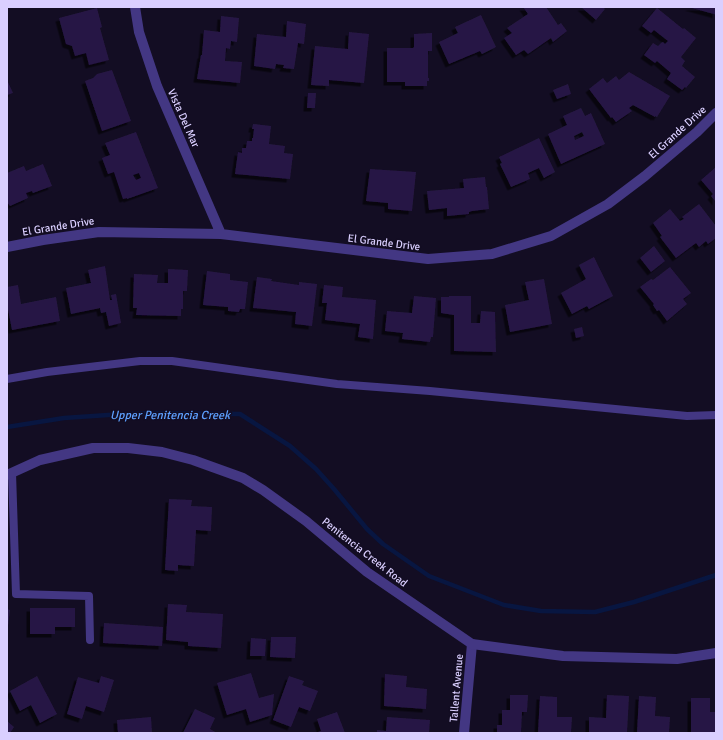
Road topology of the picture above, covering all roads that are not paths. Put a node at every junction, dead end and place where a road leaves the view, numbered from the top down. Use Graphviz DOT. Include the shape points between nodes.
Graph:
graph roads {
  1 [pos="135,7"];
  2 [pos="716,113"];
  3 [pos="222,234"];
  4 [pos="7,247"];
  5 [pos="7,379"];
  6 [pos="716,415"];
  7 [pos="9,474"];
  8 [pos="90,640"];
  9 [pos="472,644"];
  10 [pos="716,653"];
  11 [pos="464,733"];
  1 -- 3 [label="street, Vista Del Mar" via="139,32 157,86"];
  2 -- 3 [label="street, El Grande Drive" via="651,171 608,204 551,236 492,254 428,259"];
  3 -- 4 [label="street, El Grande Drive" via="99,232"];
  5 -- 6 [label="lane" via="140,361 172,361 337,384 687,416"];
  7 -- 8 [label="lane" via="16,594 90,596"];
  7 -- 9 [label="street, Penitencia Creek Road" via="40,460 93,448 128,448 162,452 222,470 243,478 263,490 306,521 367,572"];
  9 -- 10 [label="street, Penitencia Creek Road" via="563,656 677,659"];
  9 -- 11 [label="street, Tallent Avenue"];
}
